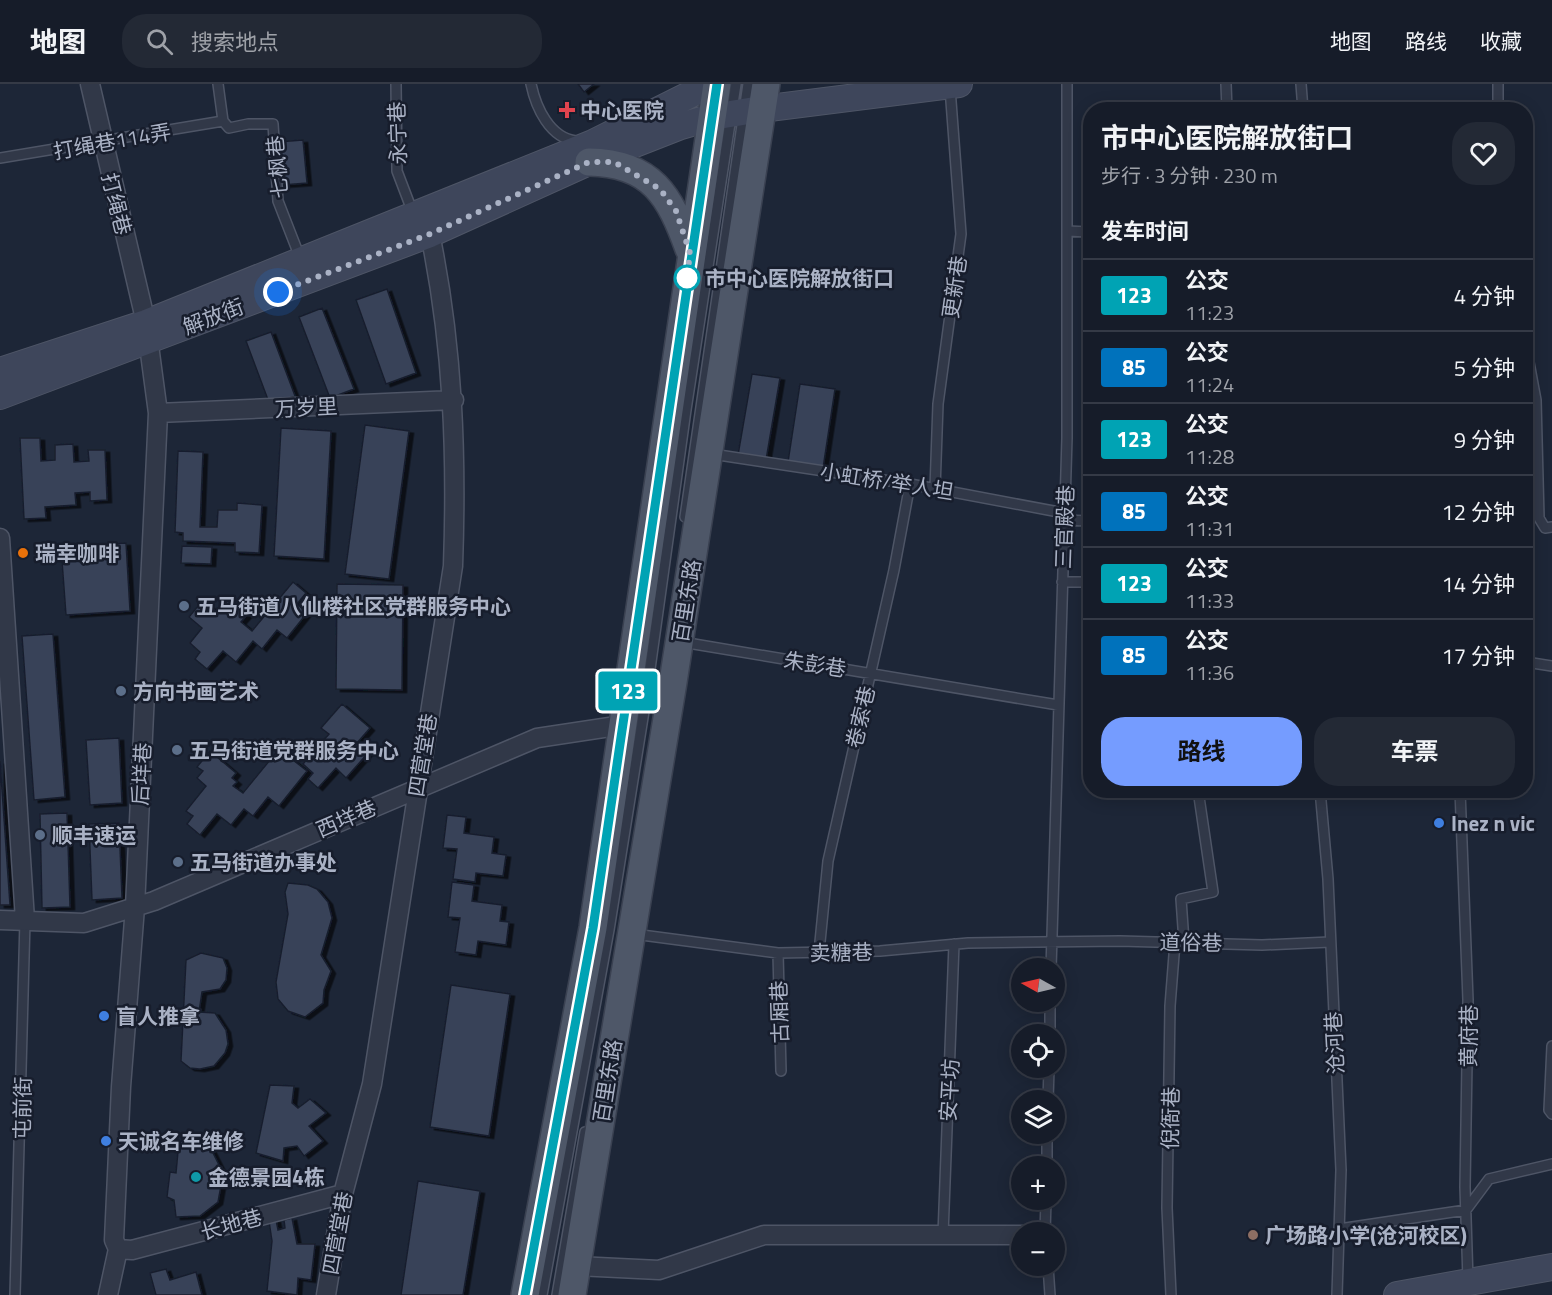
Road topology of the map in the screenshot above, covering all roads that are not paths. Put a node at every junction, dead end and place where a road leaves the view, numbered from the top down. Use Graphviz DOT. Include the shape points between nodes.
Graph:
graph roads {
  1 [pos="90,84"];
  2 [pos="218,84"];
  3 [pos="396,84"];
  4 [pos="531,84"];
  5 [pos="711,84"];
  6 [pos="717,84"];
  7 [pos="736,84"];
  8 [pos="748,84"];
  9 [pos="954,84"];
  10 [pos="1067,84"];
  11 [pos="1226,84"];
  12 [pos="1301,84"];
  13 [pos="1498,84"];
  14 [pos="1227,102"];
  15 [pos="1302,102"];
  16 [pos="1498,102"];
  17 [pos="743,107"];
  18 [pos="223,122"];
  19 [pos="102,142"];
  20 [pos="591,153"];
  21 [pos="0,158"];
  22 [pos="421,221"];
  23 [pos="1067,231"];
  24 [pos="1083,231"];
  25 [pos="690,253"];
  26 [pos="302,261"];
  27 [pos="147,332"];
  28 [pos="0,371"];
  29 [pos="1533,384"];
  30 [pos="0,396"];
  31 [pos="454,400"];
  32 [pos="158,413"];
  33 [pos="709,454"];
  34 [pos="910,484"];
  35 [pos="935,489"];
  36 [pos="1064,517"];
  37 [pos="1083,520"];
  38 [pos="684,526"];
  39 [pos="1552,527"];
  40 [pos="0,538"];
  41 [pos="1062,582"];
  42 [pos="1083,582"];
  43 [pos="3,625"];
  44 [pos="679,642"];
  45 [pos="1533,663"];
  46 [pos="1552,666"];
  47 [pos="870,672"];
  48 [pos="1058,705"];
  49 [pos="623,725"];
  50 [pos="417,788"];
  51 [pos="1198,798"];
  52 [pos="1321,798"];
  53 [pos="1460,798"];
  54 [pos="135,907"];
  55 [pos="0,920"];
  56 [pos="25,920"];
  57 [pos="632,934"];
  58 [pos="1052,942"];
  59 [pos="1179,942"];
  60 [pos="1330,942"];
  61 [pos="954,944"];
  62 [pos="819,952"];
  63 [pos="778,953"];
  64 [pos="1051,958"];
  65 [pos="1552,1046"];
  66 [pos="781,1071"];
  67 [pos="1552,1114"];
  68 [pos="588,1118"];
  69 [pos="1552,1164"];
  70 [pos="343,1194"];
  71 [pos="1466,1210"];
  72 [pos="1339,1229"];
  73 [pos="943,1235"];
  74 [pos="1011,1235"];
  75 [pos="118,1249"];
  76 [pos="577,1266"];
  77 [pos="1552,1267"];
  78 [pos="1049,1276"];
  79 [pos="1468,1282"];
  80 [pos="15,1295"];
  81 [pos="108,1295"];
  82 [pos="326,1295"];
  83 [pos="525,1295"];
  84 [pos="542,1295"];
  85 [pos="557,1295"];
  86 [pos="572,1295"];
  87 [pos="1050,1295"];
  88 [pos="1172,1295"];
  89 [pos="1337,1295"];
  90 [pos="1397,1295"];
  1 -- 19 [label="street, 打绳巷"];
  2 -- 18 [label="lane"];
  3 -- 22 [label="lane, 永宁巷" via="397,171"];
  4 -- 20 [label="lane" via="551,130"];
  5 -- 20 [label="main road, 解放街"];
  6 -- 17 [label="main road, 百里东路"];
  7 -- 17 [label="lane"];
  8 -- 17 [label="lane"];
  9 -- 17 [label="main road, 解放街"];
  9 -- 35 [label="lane, 更新巷" via="961,234 938,404"];
  10 -- 23 [label="lane, 三官殿巷"];
  11 -- 14 [label="lane"];
  12 -- 15 [label="lane"];
  13 -- 16 [label="lane"];
  17 -- 20 [label="main road, 解放街"];
  17 -- 25 [label="main road, 百里东路"];
  17 -- 33 [label="main road, 百里东路"];
  17 -- 38 [label="lane"];
  17 -- 84 [label="lane" via="627,818"];
  18 -- 19 [label="lane, 打绳巷114弄"];
  18 -- 26 [label="lane, 七枫巷" via="229,128 273,124 278,201"];
  19 -- 21 [label="lane, 打绳巷114弄"];
  19 -- 27 [label="street, 打绳巷"];
  20 -- 22 [label="main road, 解放街"];
  20 -- 25 [label="main road" via="660,189 676,211"];
  22 -- 26 [label="main road, 解放街"];
  22 -- 27 [label="main road, 解放街"];
  22 -- 31 [label="street, 四营堂巷" via="443,295"];
  23 -- 24 [label="lane"];
  23 -- 36 [label="lane, 三官殿巷"];
  25 -- 49 [label="main road, 百里东路"];
  26 -- 27 [label="main road, 解放街"];
  27 -- 28 [label="main road, 解放街"];
  27 -- 30 [label="main road, 解放街"];
  27 -- 32 [label="street, 后垟巷"];
  29 -- 39 [label="lane" via="1539,518 1545,528"];
  31 -- 32 [label="street, 万岁里"];
  31 -- 50 [label="street, 四营堂巷" via="453,567"];
  32 -- 54 [label="street, 后垟巷"];
  33 -- 34 [label="lane, 小虹桥/举人坦"];
  33 -- 44 [label="main road, 百里东路"];
  34 -- 35 [label="lane, 小虹桥/举人坦"];
  34 -- 47 [label="lane, 卷索巷"];
  35 -- 36 [label="lane, 小虹桥/举人坦"];
  36 -- 37 [label="lane, 小虹桥/举人坦"];
  36 -- 41 [label="lane, 三官殿巷"];
  40 -- 43 [label="street"];
  41 -- 42 [label="lane"];
  41 -- 48 [label="lane, 三官殿巷"];
  43 -- 56 [label="street"];
  44 -- 47 [label="lane, 朱彭巷"];
  44 -- 57 [label="main road, 百里东路"];
  45 -- 46 [label="lane"];
  47 -- 48 [label="lane, 朱彭巷"];
  47 -- 62 [label="lane, 卷索巷" via="828,861"];
  48 -- 58 [label="lane, 三官殿巷"];
  49 -- 50 [label="street, 西垟巷" via="537,738"];
  49 -- 83 [label="main road, 百里东路" via="593,928"];
  50 -- 54 [label="street, 西垟巷"];
  50 -- 70 [label="street, 四营堂巷" via="372,1084"];
  51 -- 59 [label="lane, 倪衙巷" via="1213,892 1181,899"];
  52 -- 60 [label="lane, 沧河巷"];
  53 -- 71 [label="lane, 黄府巷" via="1468,1000"];
  54 -- 56 [label="street, 西垟巷" via="84,923"];
  54 -- 75 [label="street, 后垟巷" via="120,1098 114,1240"];
  55 -- 56 [label="street, 西垟巷"];
  56 -- 80 [label="lane, 屯前街"];
  57 -- 63 [label="lane, 卖糖巷"];
  57 -- 76 [label="main road, 百里东路"];
  58 -- 59 [label="lane, 道俗巷"];
  58 -- 61 [label="lane, 卖糖巷"];
  58 -- 64 [label="lane, 三官殿巷"];
  59 -- 60 [label="lane, 道俗巷"];
  59 -- 88 [label="lane, 倪衙巷" via="1170,1006 1167,1208"];
  60 -- 72 [label="lane, 沧河巷" via="1341,1170"];
  61 -- 62 [label="lane, 卖糖巷"];
  61 -- 73 [label="lane, 安平坊"];
  62 -- 63 [label="lane, 卖糖巷"];
  63 -- 66 [label="lane, 古厢巷"];
  65 -- 67 [label="lane"];
  68 -- 85 [label="lane"];
  69 -- 71 [label="lane" via="1489,1179"];
  70 -- 75 [label="street, 长地巷" via="132,1250"];
  70 -- 82 [label="street, 四营堂巷"];
  71 -- 72 [label="lane"];
  71 -- 79 [label="lane, 黄府巷"];
  72 -- 89 [label="lane, 沧河巷"];
  73 -- 74 [label="street"];
  73 -- 76 [label="street" via="764,1235 659,1270"];
  75 -- 81 [label="street, 后垟巷"];
  76 -- 86 [label="main road, 百里东路"];
  77 -- 79 [label="main road"];
  78 -- 87 [label="lane"];
  79 -- 90 [label="main road"];
}
